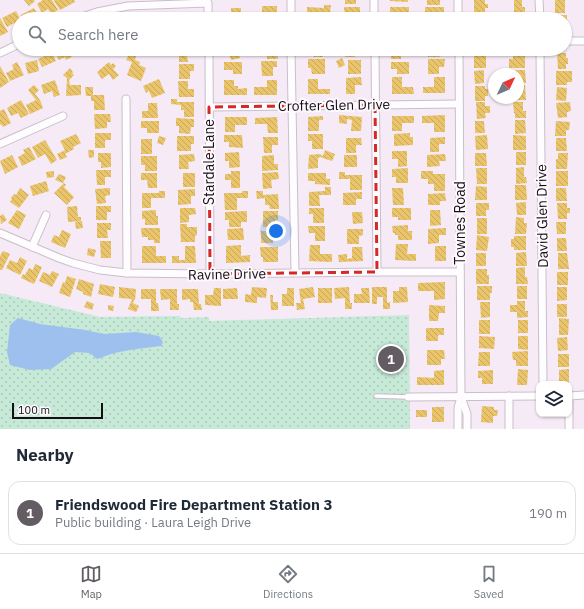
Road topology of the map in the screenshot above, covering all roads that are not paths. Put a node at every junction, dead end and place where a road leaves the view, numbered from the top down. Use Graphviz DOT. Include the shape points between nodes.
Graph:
graph roads {
  1 [pos="291,0"];
  2 [pos="374,0"];
  3 [pos="458,0"];
  4 [pos="539,0"];
  5 [pos="97,12"];
  6 [pos="208,12"];
  7 [pos="291,12"];
  8 [pos="374,12"];
  9 [pos="458,12"];
  10 [pos="540,12"];
  11 [pos="572,41"];
  12 [pos="584,41"];
  13 [pos="12,47"];
  14 [pos="0,53"];
  15 [pos="209,56"];
  16 [pos="291,56"];
  17 [pos="375,56"];
  18 [pos="459,56"];
  19 [pos="540,56"];
  20 [pos="126,99"];
  21 [pos="459,104"];
  22 [pos="292,105"];
  23 [pos="375,105"];
  24 [pos="209,107"];
  25 [pos="63,116"];
  26 [pos="0,144"];
  27 [pos="46,215"];
  28 [pos="0,233"];
  29 [pos="32,247"];
  30 [pos="295,272"];
  31 [pos="377,272"];
  32 [pos="460,272"];
  33 [pos="127,273"];
  34 [pos="210,274"];
  35 [pos="543,381"];
  36 [pos="584,395"];
  37 [pos="376,396"];
  38 [pos="509,396"];
  39 [pos="536,396"];
  40 [pos="572,396"];
  41 [pos="408,397"];
  42 [pos="461,397"];
  43 [pos="569,417"];
  44 [pos="458,429"];
  45 [pos="467,429"];
  46 [pos="509,429"];
  47 [pos="569,429"];
  1 -- 7 [label="street"];
  2 -- 8 [label="street"];
  3 -- 9 [label="street"];
  4 -- 10 [label="street"];
  5 -- 6 [label="street" via="128,6 208,3"];
  11 -- 12 [label="street"];
  13 -- 14 [label="street"];
  15 -- 24 [label="street, Stardale Lane"];
  16 -- 22 [label="street"];
  17 -- 23 [label="street"];
  18 -- 21 [label="street, Townes Road"];
  19 -- 35 [label="street, David Glen Drive"];
  20 -- 33 [label="street"];
  21 -- 23 [label="street, Crofter Glen Drive"];
  21 -- 32 [label="street, Townes Road"];
  22 -- 23 [label="street, Crofter Glen Drive"];
  22 -- 24 [label="street, Crofter Glen Drive"];
  22 -- 30 [label="street"];
  23 -- 31 [label="street"];
  24 -- 34 [label="street, Stardale Lane"];
  25 -- 26 [label="street"];
  27 -- 29 [label="street"];
  28 -- 29 [label="street, Ravine Drive"];
  29 -- 33 [label="street, Ravine Drive" via="73,263"];
  30 -- 31 [label="street, Ravine Drive"];
  30 -- 34 [label="street, Ravine Drive"];
  31 -- 32 [label="street, Ravine Drive"];
  32 -- 42 [label="street, Townes Road"];
  33 -- 34 [label="street, Ravine Drive"];
  36 -- 40 [label="street"];
  37 -- 41 [label="lane"];
  38 -- 39 [label="street"];
  38 -- 42 [label="street"];
  38 -- 46 [label="street"];
  41 -- 42 [label="street"];
  42 -- 44 [label="street, Townes Road"];
  42 -- 45 [label="street, Townes Road" via="467,414"];
  43 -- 47 [label="street"];
}
